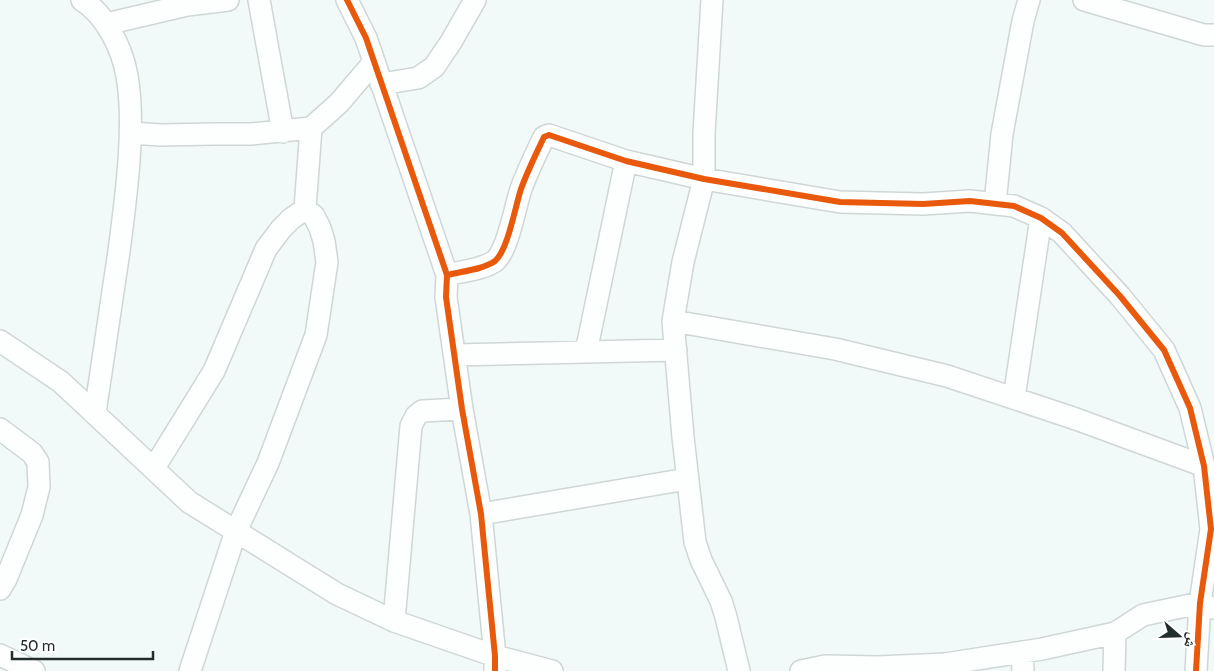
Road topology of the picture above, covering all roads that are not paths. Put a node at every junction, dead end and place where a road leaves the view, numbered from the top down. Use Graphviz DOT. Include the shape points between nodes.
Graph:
graph roads {
  1 [pos="82,0"];
  2 [pos="228,0"];
  3 [pos="259,0"];
  4 [pos="347,0"];
  5 [pos="475,0"];
  6 [pos="712,0"];
  7 [pos="1084,0"];
  8 [pos="1025,1"];
  9 [pos="106,24"];
  10 [pos="1214,35"];
  11 [pos="374,62"];
  12 [pos="381,84"];
  13 [pos="311,128"];
  14 [pos="283,132"];
  15 [pos="131,134"];
  16 [pos="626,161"];
  17 [pos="704,179"];
  18 [pos="995,204"];
  19 [pos="305,209"];
  20 [pos="1041,218"];
  21 [pos="447,275"];
  22 [pos="673,321"];
  23 [pos="0,341"];
  24 [pos="676,350"];
  25 [pos="586,352"];
  26 [pos="454,355"];
  27 [pos="1014,398"];
  28 [pos="462,409"];
  29 [pos="95,413"];
  30 [pos="0,429"];
  31 [pos="1204,466"];
  32 [pos="154,468"];
  33 [pos="687,479"];
  34 [pos="481,514"];
  35 [pos="236,531"];
  36 [pos="0,589"];
  37 [pos="1207,606"];
  38 [pos="394,621"];
  39 [pos="1115,633"];
  40 [pos="0,655"];
  41 [pos="1022,662"];
  42 [pos="495,664"];
  43 [pos="945,668"];
  44 [pos="878,669"];
  45 [pos="34,671"];
  46 [pos="190,671"];
  47 [pos="552,671"];
  48 [pos="739,671"];
  49 [pos="801,671"];
  50 [pos="1114,671"];
  51 [pos="1196,671"];
  1 -- 9 [label="street"];
  2 -- 9 [label="street" via="187,5"];
  3 -- 14 [label="street"];
  4 -- 11 [label="street"];
  5 -- 12 [label="street" via="434,67 418,78"];
  6 -- 17 [label="street"];
  7 -- 10 [label="street" via="1204,35"];
  8 -- 18 [label="street" via="1002,134"];
  9 -- 15 [label="street" via="118,47 127,76"];
  11 -- 12 [label="street"];
  11 -- 13 [label="street" via="339,103"];
  12 -- 21 [label="street"];
  13 -- 14 [label="street"];
  13 -- 19 [label="street"];
  14 -- 15 [label="street"];
  15 -- 29 [label="street" via="126,202"];
  16 -- 17 [label="street"];
  16 -- 21 [label="street" via="547,135 521,189 500,256 484,266"];
  16 -- 25 [label="street"];
  17 -- 18 [label="street" via="840,202 923,204 970,201"];
  17 -- 22 [label="street" via="683,262"];
  18 -- 20 [label="street" via="1014,206"];
  19 -- 32 [label="street" via="280,229 266,249 214,371"];
  19 -- 35 [label="street" via="314,216 320,228 327,262 316,335 268,463"];
  20 -- 27 [label="street"];
  20 -- 31 [label="street" via="1062,233 1164,350 1190,408"];
  21 -- 26 [label="street" via="446,298"];
  22 -- 24 [label="street"];
  22 -- 27 [label="street" via="835,349 947,376"];
  23 -- 29 [label="street" via="61,382"];
  24 -- 25 [label="street"];
  24 -- 33 [label="street"];
  25 -- 26 [label="street"];
  26 -- 28 [label="street"];
  27 -- 31 [label="street"];
  28 -- 34 [label="street"];
  28 -- 38 [label="street" via="422,411 411,426"];
  29 -- 32 [label="street"];
  30 -- 36 [label="street" via="32,453 38,462 39,487 32,515"];
  31 -- 37 [label="street" via="1211,529"];
  32 -- 35 [label="street" via="189,502"];
  33 -- 34 [label="street"];
  33 -- 48 [label="street" via="695,542 721,601"];
  34 -- 42 [label="street"];
  35 -- 38 [label="street" via="337,594"];
  35 -- 46 [label="street"];
  37 -- 39 [label="street" via="1143,615"];
  37 -- 51 [label="street"];
  38 -- 42 [label="street"];
  39 -- 41 [label="street"];
  39 -- 50 [label="street"];
  40 -- 45 [label="street"];
  41 -- 43 [label="street"];
  42 -- 47 [label="street"];
  43 -- 44 [label="street"];
  44 -- 49 [label="street" via="825,666"];
}
